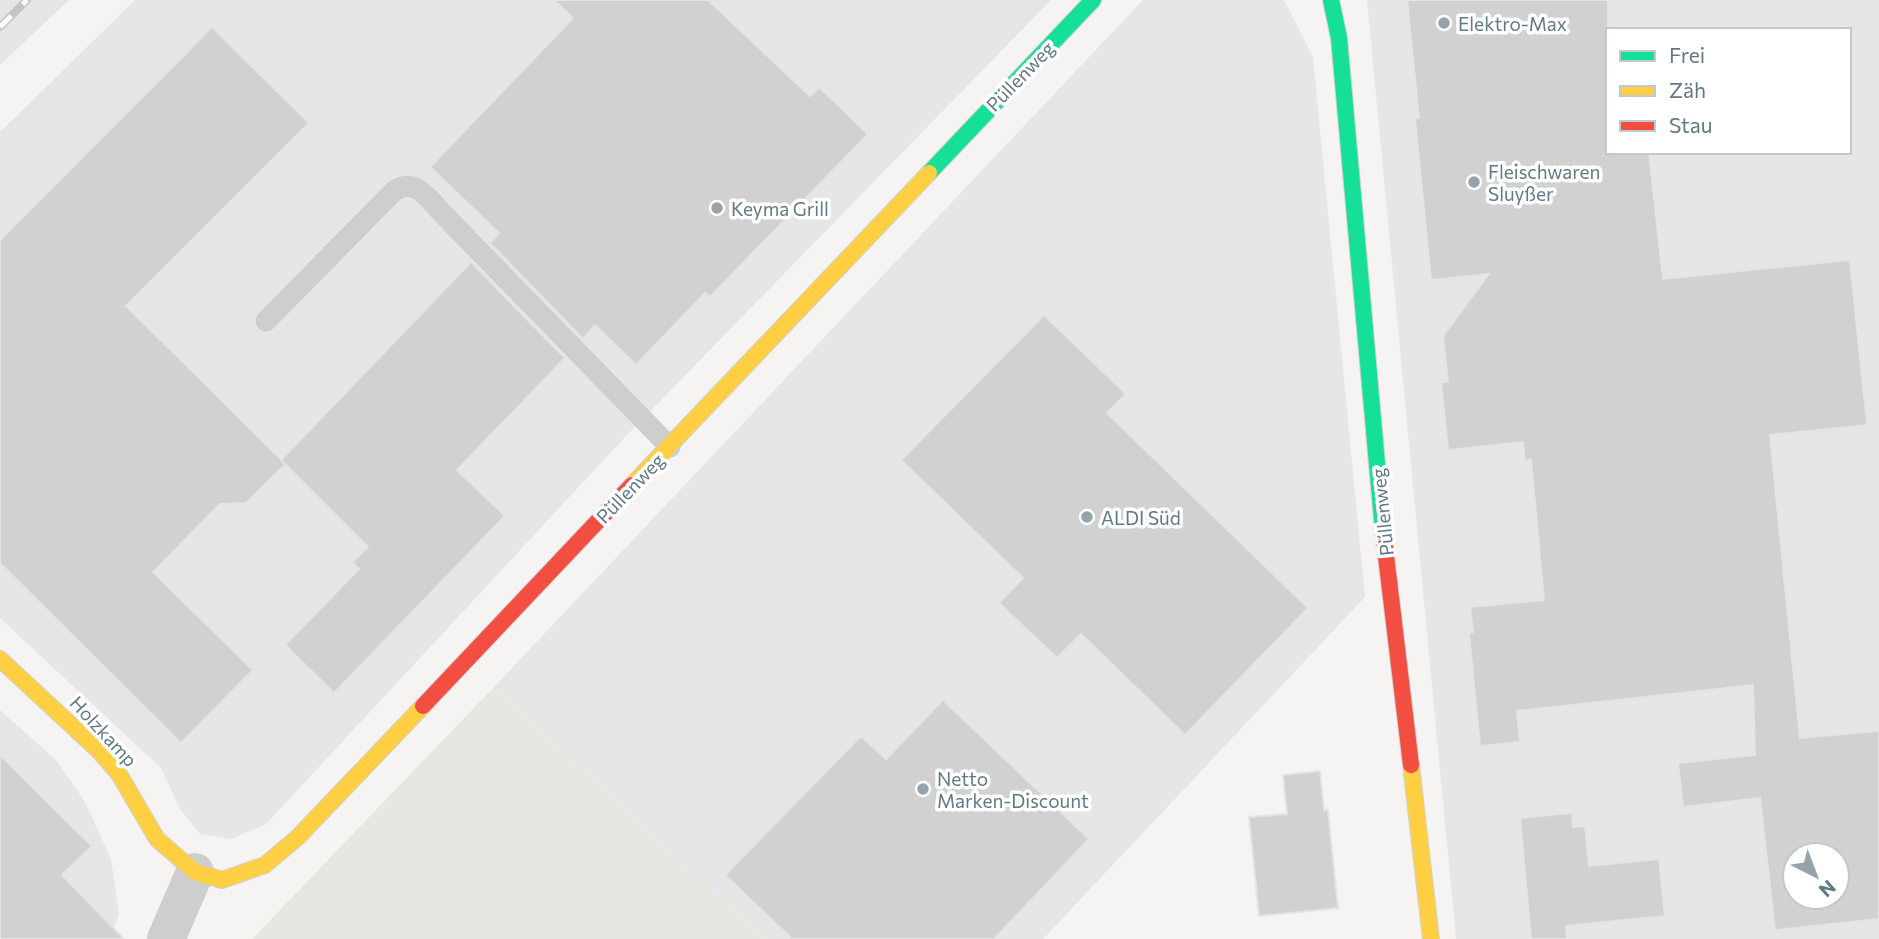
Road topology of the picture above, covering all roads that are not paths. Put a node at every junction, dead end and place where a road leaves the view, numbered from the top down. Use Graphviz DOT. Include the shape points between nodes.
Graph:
graph roads {
  1 [pos="1093,0"];
  2 [pos="1331,0"];
  3 [pos="266,321"];
  4 [pos="670,447"];
  5 [pos="0,659"];
  6 [pos="195,872"];
  7 [pos="166,939"];
  8 [pos="1431,939"];
  1 -- 4 [label="street, Püllenweg"];
  2 -- 8 [label="street, Püllenweg" via="1339,38 1380,501"];
  3 -- 4 [label="lane" via="394,191 411,186 442,212"];
  4 -- 6 [label="street, Püllenweg" via="298,837 265,865 247,873 222,880"];
  5 -- 6 [label="street, Holzkamp" via="99,751 119,774 158,839"];
  6 -- 7 [label="street"];
}
